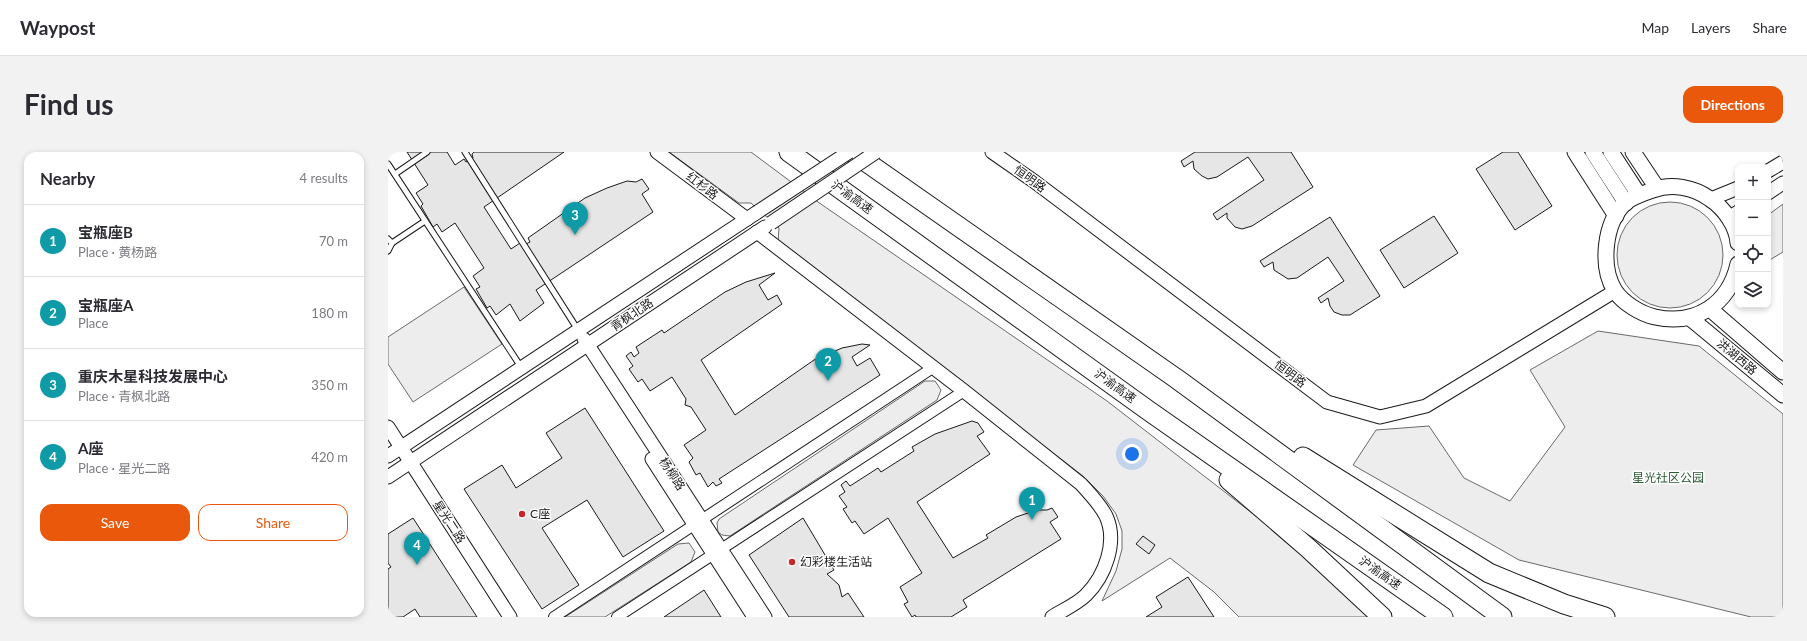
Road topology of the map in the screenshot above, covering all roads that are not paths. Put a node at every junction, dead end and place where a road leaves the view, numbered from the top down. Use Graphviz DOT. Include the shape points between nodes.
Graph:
graph roads {
  1 [pos="427,152"];
  2 [pos="465,152"];
  3 [pos="657,152"];
  4 [pos="789,152"];
  5 [pos="850,152"];
  6 [pos="876,152"];
  7 [pos="992,152"];
  8 [pos="1575,152"];
  9 [pos="1593,152"];
  10 [pos="1611,152"];
  11 [pos="1633,152"];
  12 [pos="1783,162"];
  13 [pos="388,164"];
  14 [pos="1771,169"];
  15 [pos="394,174"];
  16 [pos="1783,183"];
  17 [pos="1657,188"];
  18 [pos="1735,189"];
  19 [pos="1771,191"];
  20 [pos="1639,195"];
  21 [pos="1710,199"];
  22 [pos="1626,203"];
  23 [pos="1733,215"];
  24 [pos="751,216"];
  25 [pos="1616,216"];
  26 [pos="425,221"];
  27 [pos="757,232"];
  28 [pos="1737,236"];
  29 [pos="390,241"];
  30 [pos="388,251"];
  31 [pos="1736,272"];
  32 [pos="1615,291"];
  33 [pos="1710,309"];
  34 [pos="1690,318"];
  35 [pos="575,334"];
  36 [pos="584,348"];
  37 [pos="934,367"];
  38 [pos="522,369"];
  39 [pos="1783,372"];
  40 [pos="1177,379"];
  41 [pos="964,391"];
  42 [pos="1783,395"];
  43 [pos="1149,411"];
  44 [pos="388,427"];
  45 [pos="401,447"];
  46 [pos="388,456"];
  47 [pos="410,462"];
  48 [pos="388,477"];
  49 [pos="698,522"];
  50 [pos="717,552"];
  51 [pos="1097,581"];
  52 [pos="510,617"];
  53 [pos="554,617"];
  54 [pos="616,617"];
  55 [pos="754,617"];
  56 [pos="766,617"];
  57 [pos="1041,617"];
  58 [pos="1052,617"];
  59 [pos="1382,617"];
  60 [pos="1443,617"];
  61 [pos="1502,617"];
  62 [pos="1604,617"];
  1 -- 15 [label="lane"];
  2 -- 35 [label="lane"];
  3 -- 24 [label="street, 红杉路"];
  4 -- 43 [label="highway, 沪渝高速"];
  5 -- 24 [label="street, 青枫北路, bridge"];
  5 -- 40 [label="highway"];
  6 -- 27 [label="street, 青枫北路, bridge"];
  7 -- 32 [label="street, 恒明路" via="1328,402 1380,417 1426,406"];
  8 -- 25 [label="main road"];
  9 -- 22 [label="main road"];
  10 -- 20 [label="main road"];
  11 -- 17 [label="main road"];
  12 -- 14 [label="street"];
  13 -- 15 [label="lane"];
  15 -- 26 [label="lane"];
  16 -- 19 [label="street"];
  17 -- 20 [label="main road"];
  17 -- 21 [label="main road" via="1682,187 1702,193"];
  18 -- 21 [label="street"];
  20 -- 22 [label="main road"];
  21 -- 23 [label="main road"];
  22 -- 25 [label="main road"];
  23 -- 28 [label="main road"];
  24 -- 35 [label="street, 青枫北路"];
  25 -- 32 [label="main road" via="1608,233 1606,252 1608,271"];
  26 -- 29 [label="lane"];
  26 -- 38 [label="lane"];
  27 -- 36 [label="street, 青枫北路"];
  27 -- 37 [label="street"];
  29 -- 30 [label="lane"];
  31 -- 33 [label="main road" via="1725,295"];
  32 -- 34 [label="main road" via="1648,316 1669,320"];
  33 -- 34 [label="main road"];
  33 -- 39 [label="main road, 洪湖西路"];
  34 -- 42 [label="main road, 洪湖西路"];
  35 -- 36 [label="street, 杨柳路"];
  35 -- 38 [label="street, 青枫北路"];
  36 -- 47 [label="street, 青枫北路"];
  36 -- 49 [label="street, 杨柳路"];
  37 -- 41 [label="street"];
  37 -- 49 [label="street"];
  38 -- 45 [label="street, 青枫北路"];
  40 -- 61 [label="highway"];
  40 -- 62 [label="highway" via="1490,573 1564,604"];
  41 -- 50 [label="street"];
  41 -- 51 [label="street" via="1081,484 1095,499 1106,516 1111,533 1110,551"];
  43 -- 59 [label="highway" via="1308,548"];
  43 -- 60 [label="highway, 沪渝高速"];
  44 -- 45 [label="street, 星光二路"];
  45 -- 46 [label="street, 青枫北路"];
  45 -- 47 [label="street, 星光二路"];
  47 -- 48 [label="street, 青枫北路"];
  47 -- 52 [label="street, 星光二路"];
  49 -- 50 [label="street, 杨柳路"];
  49 -- 53 [label="street"];
  50 -- 54 [label="street"];
  50 -- 55 [label="street, 杨柳路"];
  50 -- 56 [label="street, 杨柳路"];
  51 -- 57 [label="street"];
  51 -- 58 [label="street" via="1085,596"];
}
